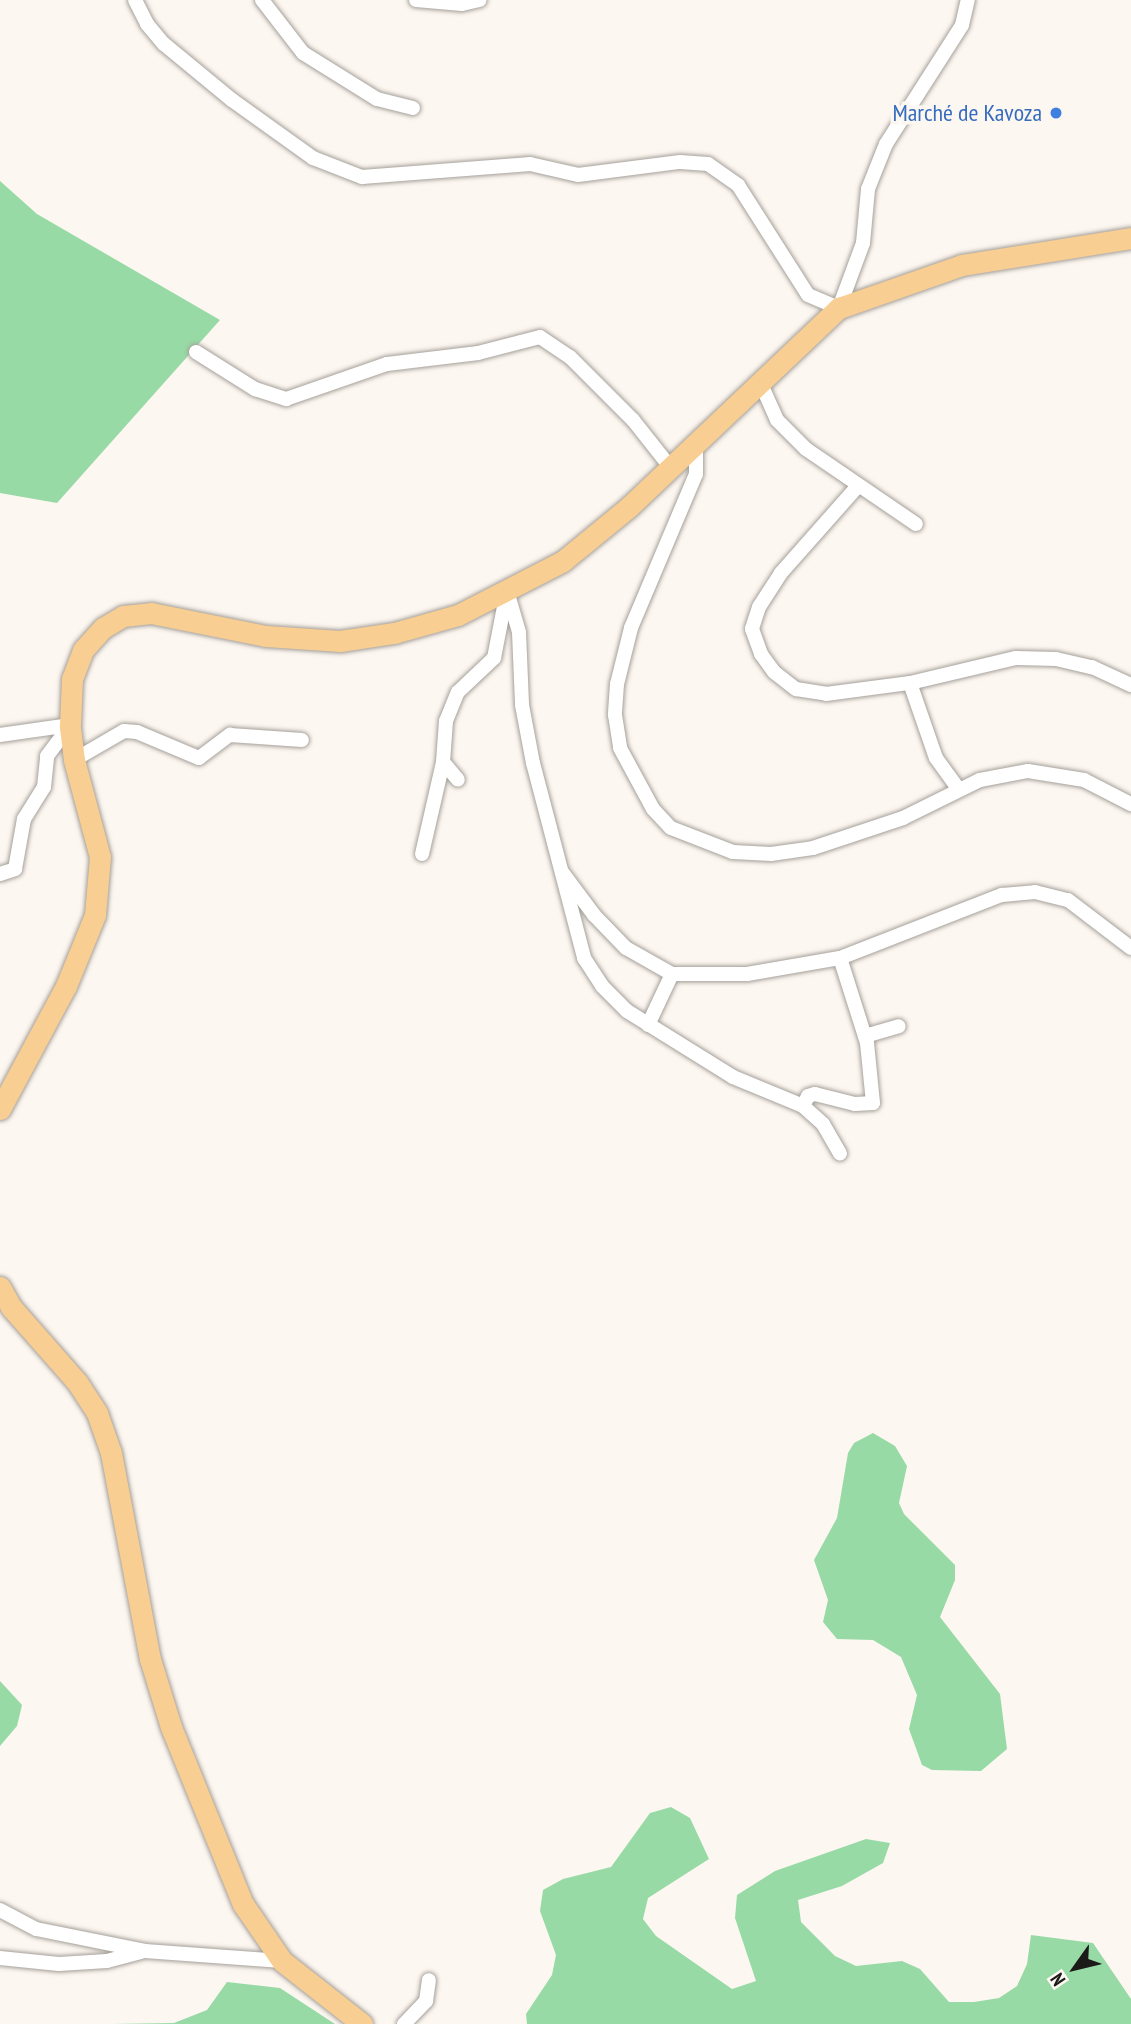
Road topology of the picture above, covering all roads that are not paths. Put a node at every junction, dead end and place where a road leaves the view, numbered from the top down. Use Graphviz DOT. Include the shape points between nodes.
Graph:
graph roads {
  1 [pos="135,0"];
  2 [pos="262,0"];
  3 [pos="416,0"];
  4 [pos="480,0"];
  5 [pos="968,0"];
  6 [pos="412,108"];
  7 [pos="1131,238"];
  8 [pos="839,308"];
  9 [pos="196,352"];
  10 [pos="761,384"];
  11 [pos="696,445"];
  12 [pos="671,468"];
  13 [pos="857,487"];
  14 [pos="916,524"];
  15 [pos="507,591"];
  16 [pos="910,683"];
  17 [pos="1131,685"];
  18 [pos="70,725"];
  19 [pos="0,735"];
  20 [pos="302,740"];
  21 [pos="74,760"];
  22 [pos="443,762"];
  23 [pos="458,780"];
  24 [pos="959,790"];
  25 [pos="1131,804"];
  26 [pos="422,854"];
  27 [pos="556,863"];
  28 [pos="0,874"];
  29 [pos="1131,948"];
  30 [pos="840,958"];
  31 [pos="672,974"];
  32 [pos="648,1024"];
  33 [pos="900,1026"];
  34 [pos="865,1036"];
  35 [pos="803,1106"];
  36 [pos="0,1109"];
  37 [pos="840,1153"];
  38 [pos="0,1287"];
  39 [pos="0,1910"];
  40 [pos="145,1951"];
  41 [pos="0,1958"];
  42 [pos="282,1961"];
  43 [pos="429,1980"];
  44 [pos="362,2024"];
  45 [pos="404,2024"];
  1 -- 8 [label="street" via="164,44 232,100 313,158 362,177 530,164 578,174 680,162 708,164 738,185 808,295"];
  2 -- 6 [label="street" via="303,53 377,99"];
  3 -- 4 [label="street" via="462,4"];
  5 -- 8 [label="street" via="962,25 886,144 868,189 863,243"];
  7 -- 8 [label="highway" via="962,265"];
  8 -- 10 [label="highway"];
  9 -- 12 [label="street" via="255,389 286,399 387,364 478,353 540,337 570,358 633,420"];
  10 -- 11 [label="highway"];
  10 -- 13 [label="street" via="776,420"];
  11 -- 12 [label="highway"];
  11 -- 24 [label="street" via="696,474 631,628 617,684 615,715 621,748 653,809 690,839 733,852 771,854 855,836"];
  12 -- 15 [label="highway" via="563,561"];
  13 -- 14 [label="street"];
  13 -- 16 [label="street" via="781,573 759,607 752,629 774,673 796,689 826,694"];
  15 -- 18 [label="highway" via="458,615 394,633 340,641 266,636 151,613 123,616 103,628 83,650 72,679"];
  15 -- 22 [label="street" via="494,658 458,692 446,721"];
  15 -- 27 [label="street" via="519,632 522,705"];
  16 -- 17 [label="street" via="1016,658 1056,659 1092,667"];
  16 -- 24 [label="street" via="936,758"];
  18 -- 19 [label="street"];
  18 -- 21 [label="highway"];
  18 -- 28 [label="street" via="47,756 44,787 24,819 15,869"];
  20 -- 21 [label="street" via="230,735 199,758 124,731"];
  21 -- 36 [label="highway" via="100,857 95,915 66,986"];
  22 -- 23 [label="street"];
  22 -- 26 [label="street"];
  24 -- 25 [label="street" via="1001,775 1059,773"];
  27 -- 31 [label="street" via="594,915 626,948"];
  27 -- 32 [label="street" via="584,958 602,986"];
  29 -- 30 [label="street" via="1068,900 1035,892 1002,895"];
  30 -- 31 [label="street" via="747,974"];
  30 -- 34 [label="street"];
  31 -- 32 [label="street"];
  32 -- 35 [label="street" via="733,1077"];
  33 -- 34 [label="street"];
  34 -- 35 [label="street" via="875,1090 873,1103 855,1104 816,1094 808,1096"];
  35 -- 37 [label="street" via="823,1124"];
  38 -- 42 [label="highway" via="97,1413 111,1453 135,1596 171,1727 243,1904"];
  39 -- 40 [label="street" via="36,1929"];
  40 -- 41 [label="street" via="107,1961 59,1964"];
  40 -- 42 [label="street"];
  42 -- 44 [label="highway"];
  43 -- 45 [label="street" via="426,2001"];
}
